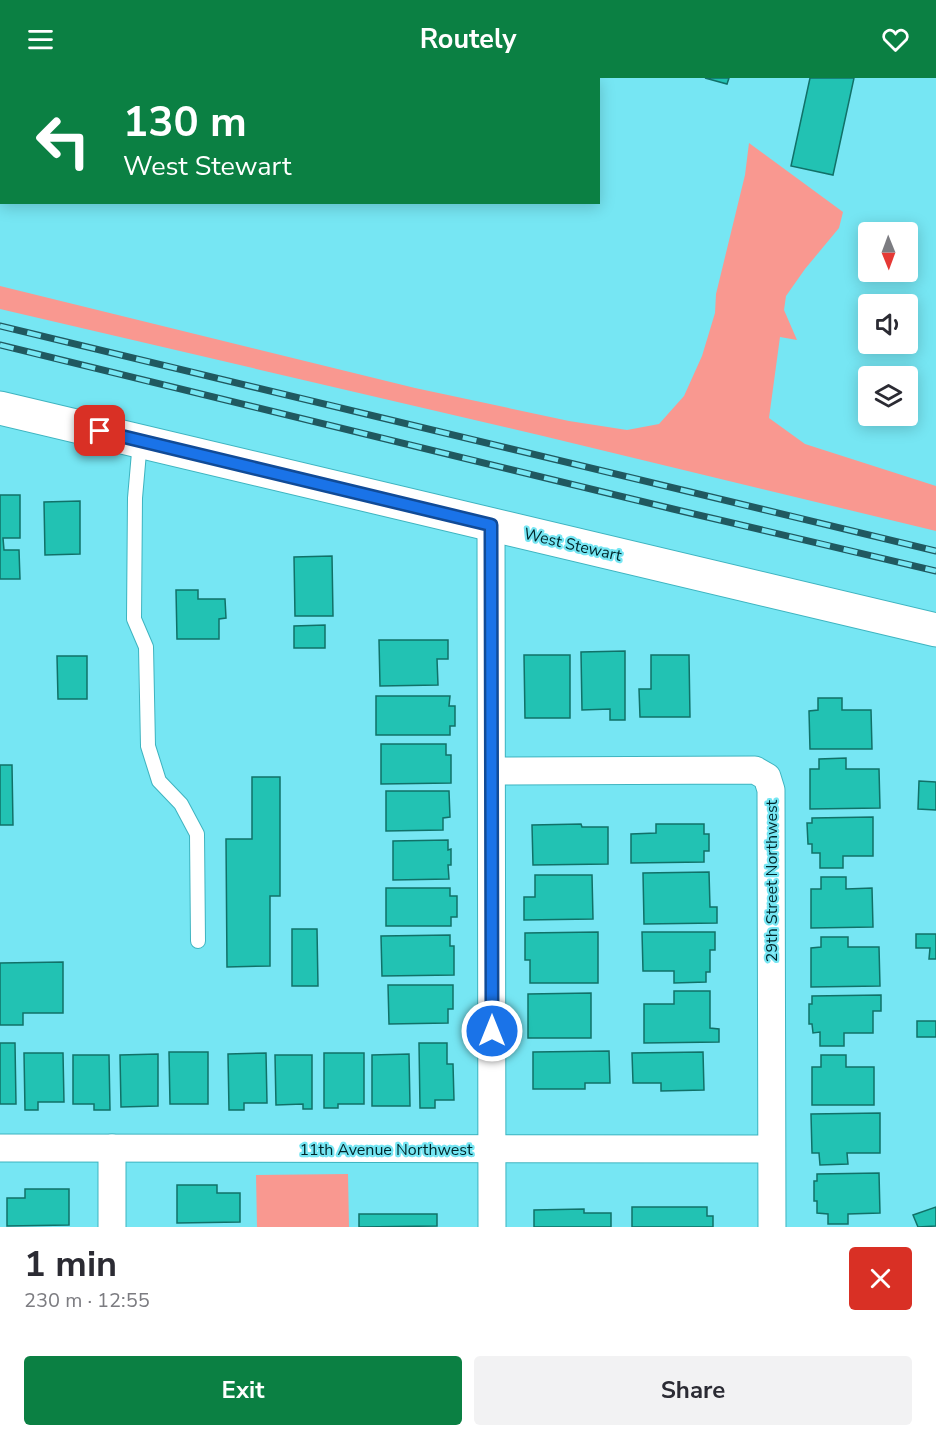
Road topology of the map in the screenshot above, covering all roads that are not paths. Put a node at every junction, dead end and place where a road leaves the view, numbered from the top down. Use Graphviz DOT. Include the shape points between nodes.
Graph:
graph roads {
  1 [pos="0,408"];
  2 [pos="140,441"];
  3 [pos="491,525"];
  4 [pos="936,630"];
  5 [pos="492,771"];
  6 [pos="198,941"];
  7 [pos="112,1148"];
  8 [pos="0,1149"];
  9 [pos="492,1149"];
  10 [pos="771,1149"];
  11 [pos="112,1227"];
  12 [pos="492,1227"];
  13 [pos="772,1227"];
  1 -- 2 [label="street, West Stewart"];
  2 -- 3 [label="street, West Stewart"];
  2 -- 6 [label="lane" via="135,498 134,619 146,647 148,746 159,781 181,804 197,834"];
  3 -- 4 [label="street, West Stewart"];
  3 -- 5 [label="street"];
  5 -- 9 [label="street"];
  5 -- 10 [label="street, 29th Street Northwest" via="755,771 767,777 771,790"];
  7 -- 8 [label="street, 11th Avenue Northwest"];
  7 -- 9 [label="street, 11th Avenue Northwest"];
  7 -- 11 [label="street"];
  9 -- 10 [label="street, 11th Avenue Northwest"];
  9 -- 12 [label="street"];
  10 -- 13 [label="street, 29th Street Northwest"];
}
